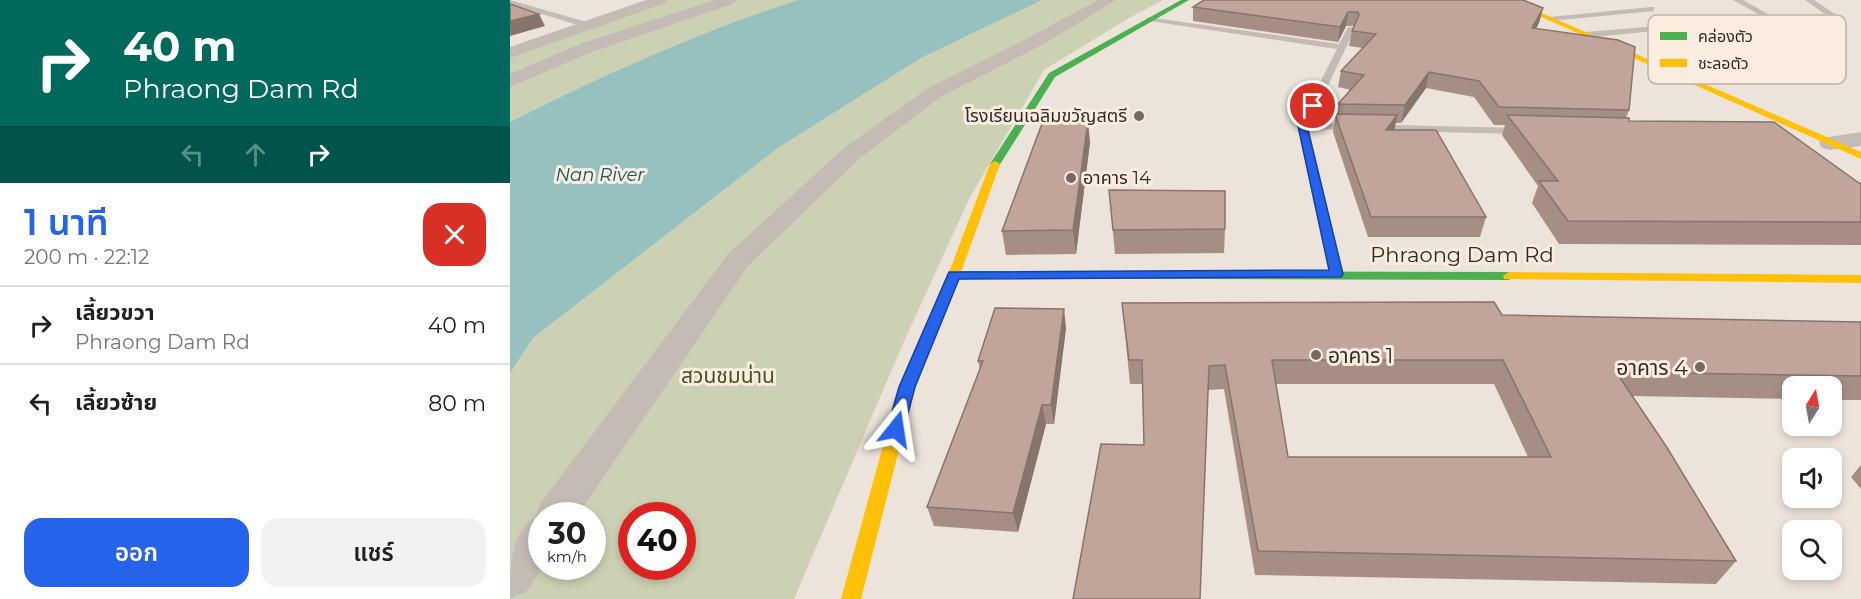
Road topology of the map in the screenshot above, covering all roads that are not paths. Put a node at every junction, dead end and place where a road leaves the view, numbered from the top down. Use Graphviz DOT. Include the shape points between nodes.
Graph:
graph roads {
  1 [pos="660,0"];
  2 [pos="730,0"];
  3 [pos="1109,0"];
  4 [pos="1186,0"];
  5 [pos="1506,0"];
  6 [pos="1737,0"];
  7 [pos="1809,0"];
  8 [pos="510,2"];
  9 [pos="1652,9"];
  10 [pos="1765,15"];
  11 [pos="1832,15"];
  12 [pos="1150,19"];
  13 [pos="1550,19"];
  14 [pos="587,25"];
  15 [pos="1351,29"];
  16 [pos="1648,29"];
  17 [pos="1585,35"];
  18 [pos="1342,47"];
  19 [pos="510,53"];
  20 [pos="1648,63"];
  21 [pos="510,81"];
  22 [pos="1696,84"];
  23 [pos="1302,126"];
  24 [pos="1538,131"];
  25 [pos="1861,139"];
  26 [pos="1830,143"];
  27 [pos="1861,156"];
  28 [pos="1336,274"];
  29 [pos="954,275"];
  30 [pos="1861,279"];
  31 [pos="564,502"];
  32 [pos="528,553"];
  33 [pos="510,578"];
  34 [pos="850,599"];
  1 -- 14 [label="street"];
  2 -- 21 [label="street" via="586,48"];
  3 -- 31 [label="street" via="935,92 852,153 738,260"];
  4 -- 12 [label="street"];
  5 -- 13 [label="street"];
  6 -- 10 [label="lane"];
  7 -- 11 [label="lane"];
  8 -- 14 [label="lane"];
  9 -- 13 [label="lane"];
  12 -- 18 [label="lane"];
  12 -- 29 [label="street" via="1052,75 995,163"];
  13 -- 17 [label="street"];
  14 -- 19 [label="street"];
  15 -- 18 [label="lane"];
  16 -- 17 [label="lane"];
  17 -- 20 [label="street"];
  18 -- 23 [label="lane"];
  22 -- 26 [label="street"];
  23 -- 24 [label="lane"];
  23 -- 28 [label="lane"];
  25 -- 26 [label="street"];
  26 -- 27 [label="street"];
  28 -- 29 [label="street, Phraong Dam Rd"];
  28 -- 30 [label="street, Phraong Dam Rd"];
  29 -- 34 [label="street" via="907,387"];
  32 -- 33 [label="street"];
}
